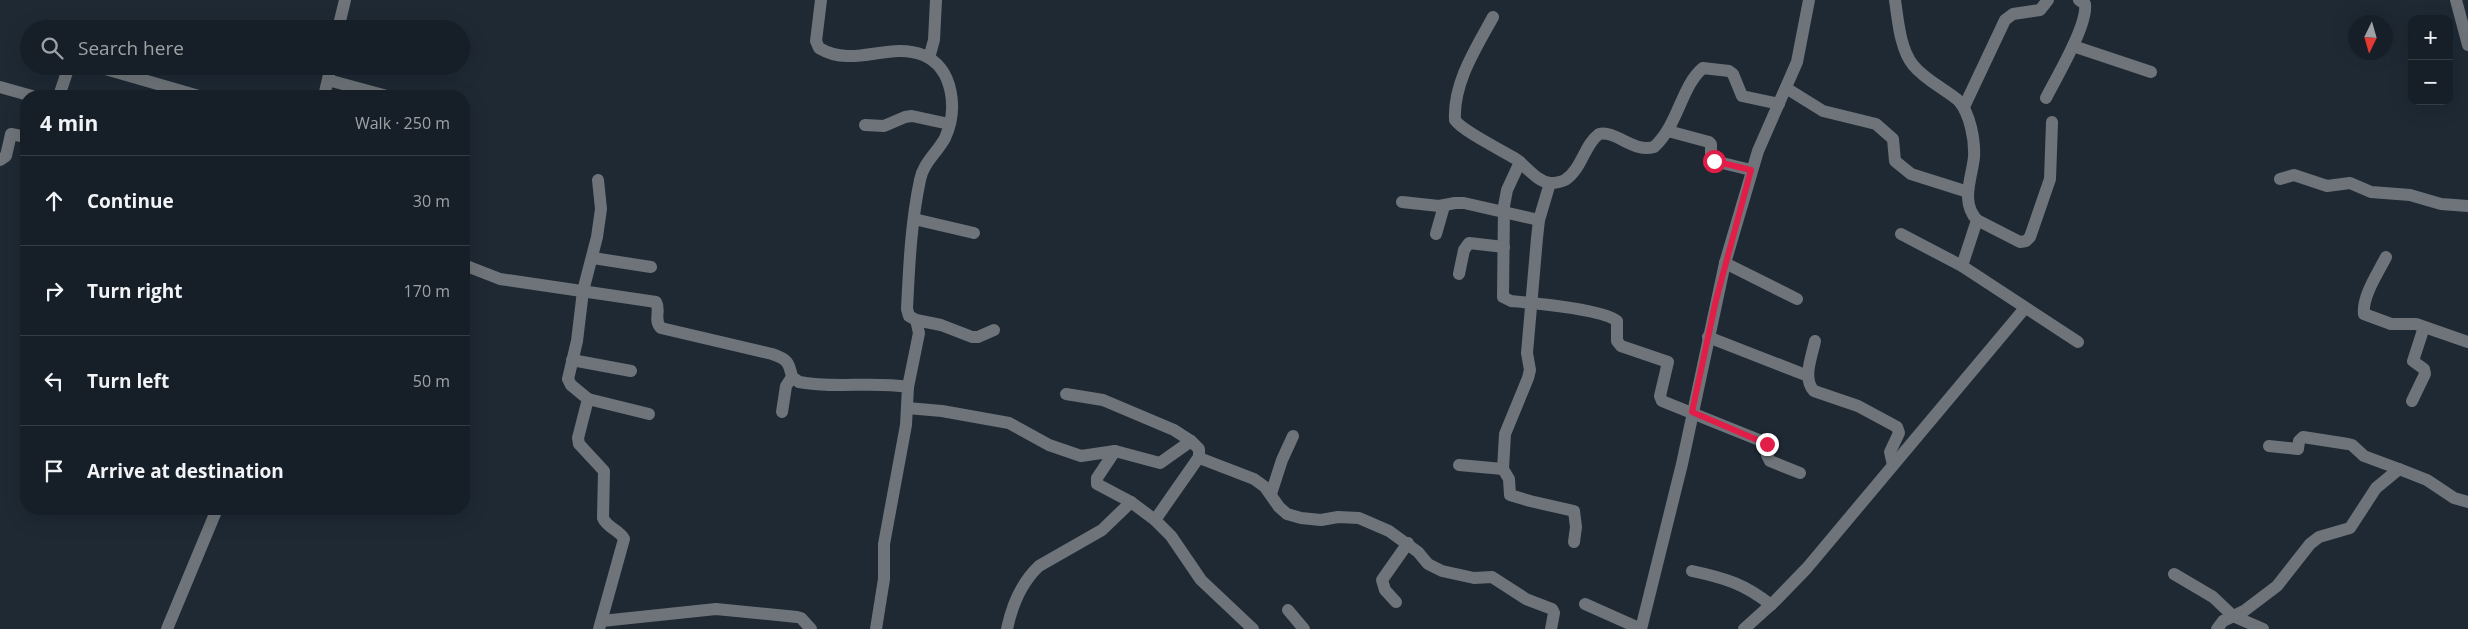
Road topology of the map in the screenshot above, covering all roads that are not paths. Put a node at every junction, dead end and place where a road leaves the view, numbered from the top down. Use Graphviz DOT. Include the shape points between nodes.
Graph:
graph roads {
  1 [pos="345,0"];
  2 [pos="820,0"];
  3 [pos="936,0"];
  4 [pos="1809,0"];
  5 [pos="1896,0"];
  6 [pos="2048,0"];
  7 [pos="2079,0"];
  8 [pos="2456,0"];
  9 [pos="1493,17"];
  10 [pos="340,20"];
  11 [pos="2466,25"];
  12 [pos="2468,45"];
  13 [pos="2073,46"];
  14 [pos="929,58"];
  15 [pos="2151,72"];
  16 [pos="66,75"];
  17 [pos="126,75"];
  18 [pos="329,75"];
  19 [pos="328,80"];
  20 [pos="0,87"];
  21 [pos="1786,88"];
  22 [pos="60,90"];
  23 [pos="178,90"];
  24 [pos="326,90"];
  25 [pos="365,90"];
  26 [pos="20,93"];
  27 [pos="2046,98"];
  28 [pos="1779,104"];
  29 [pos="1964,107"];
  30 [pos="2052,122"];
  31 [pos="949,124"];
  32 [pos="865,125"];
  33 [pos="1668,131"];
  34 [pos="20,136"];
  35 [pos="0,160"];
  36 [pos="1520,162"];
  37 [pos="1751,170"];
  38 [pos="2280,179"];
  39 [pos="598,180"];
  40 [pos="1550,183"];
  41 [pos="1968,192"];
  42 [pos="1402,202"];
  43 [pos="1444,206"];
  44 [pos="2468,206"];
  45 [pos="1504,212"];
  46 [pos="914,219"];
  47 [pos="1539,220"];
  48 [pos="1977,220"];
  49 [pos="974,233"];
  50 [pos="1436,234"];
  51 [pos="1901,234"];
  52 [pos="1504,247"];
  53 [pos="2386,257"];
  54 [pos="594,258"];
  55 [pos="1725,263"];
  56 [pos="1962,266"];
  57 [pos="470,267"];
  58 [pos="651,267"];
  59 [pos="1459,274"];
  60 [pos="584,291"];
  61 [pos="1797,299"];
  62 [pos="1531,303"];
  63 [pos="2025,308"];
  64 [pos="916,320"];
  65 [pos="2424,327"];
  66 [pos="994,330"];
  67 [pos="1708,337"];
  68 [pos="1815,341"];
  69 [pos="2078,342"];
  70 [pos="2468,342"];
  71 [pos="572,360"];
  72 [pos="631,371"];
  73 [pos="1808,376"];
  74 [pos="792,377"];
  75 [pos="908,387"];
  76 [pos="1066,394"];
  77 [pos="588,399"];
  78 [pos="2412,401"];
  79 [pos="907,408"];
  80 [pos="782,412"];
  81 [pos="1692,412"];
  82 [pos="649,414"];
  83 [pos="1293,436"];
  84 [pos="1191,441"];
  85 [pos="2269,446"];
  86 [pos="1116,451"];
  87 [pos="1199,457"];
  88 [pos="1459,465"];
  89 [pos="1893,465"];
  90 [pos="1503,469"];
  91 [pos="2399,469"];
  92 [pos="1800,473"];
  93 [pos="1271,494"];
  94 [pos="1131,502"];
  95 [pos="2468,502"];
  96 [pos="214,515"];
  97 [pos="1155,520"];
  98 [pos="1574,542"];
  99 [pos="1408,543"];
  100 [pos="1692,571"];
  101 [pos="2174,574"];
  102 [pos="1396,602"];
  103 [pos="1585,604"];
  104 [pos="1771,605"];
  105 [pos="1288,610"];
  106 [pos="2233,616"];
  107 [pos="600,625"];
  108 [pos="167,629"];
  109 [pos="811,629"];
  110 [pos="876,629"];
  111 [pos="1007,629"];
  112 [pos="1253,629"];
  113 [pos="1304,629"];
  114 [pos="1551,629"];
  115 [pos="1641,629"];
  116 [pos="1744,629"];
  117 [pos="2218,629"];
  118 [pos="2262,629"];
  1 -- 10 [label="street"];
  2 -- 14 [label="street" via="816,40 824,51 863,57 902,50"];
  3 -- 14 [label="street" via="934,40"];
  4 -- 21 [label="street" via="1797,62"];
  5 -- 29 [label="street" via="1899,26 1912,64"];
  6 -- 29 [label="street" via="2040,10 2013,14 2005,20"];
  7 -- 13 [label="street" via="2085,8"];
  8 -- 11 [label="street"];
  9 -- 36 [label="street" via="1466,68 1456,120 1462,128"];
  11 -- 12 [label="street"];
  13 -- 15 [label="street"];
  13 -- 27 [label="street"];
  14 -- 31 [label="street" via="941,68 948,83 952,110"];
  16 -- 22 [label="street"];
  17 -- 23 [label="street"];
  18 -- 19 [label="street"];
  19 -- 24 [label="street"];
  19 -- 25 [label="street"];
  20 -- 26 [label="street"];
  21 -- 28 [label="street"];
  21 -- 41 [label="street" via="1824,111 1876,124 1891,136 1895,161 1904,170"];
  28 -- 33 [label="street" via="1742,96 1729,71 1703,68 1695,76"];
  28 -- 37 [label="street"];
  29 -- 41 [label="street" via="1974,155"];
  30 -- 48 [label="street" via="2050,179 2030,237 2020,242"];
  31 -- 32 [label="street" via="906,116 884,126"];
  31 -- 46 [label="street" via="944,140 924,167"];
  33 -- 37 [label="street" via="1709,142 1714,161"];
  33 -- 40 [label="street" via="1654,147 1649,148 1634,146 1605,133 1599,134 1576,170 1565,180"];
  34 -- 35 [label="street" via="11,134 6,156"];
  36 -- 40 [label="street"];
  36 -- 45 [label="street" via="1507,190"];
  37 -- 55 [label="street"];
  38 -- 44 [label="street" via="2294,176 2328,186 2350,183 2371,192 2410,195 2441,204"];
  39 -- 54 [label="street" via="601,208"];
  40 -- 47 [label="street"];
  41 -- 48 [label="street" via="1970,208"];
  42 -- 43 [label="street"];
  43 -- 45 [label="street" via="1464,203"];
  43 -- 50 [label="street"];
  45 -- 47 [label="street"];
  45 -- 52 [label="street"];
  46 -- 49 [label="street"];
  46 -- 64 [label="street" via="907,309 909,316"];
  47 -- 62 [label="street"];
  48 -- 56 [label="street"];
  51 -- 56 [label="street"];
  52 -- 59 [label="street" via="1469,243 1464,250"];
  52 -- 62 [label="street" via="1503,297"];
  53 -- 65 [label="street" via="2370,288 2364,314 2386,322"];
  54 -- 58 [label="street"];
  54 -- 60 [label="street"];
  55 -- 61 [label="street"];
  55 -- 67 [label="street"];
  56 -- 63 [label="street"];
  57 -- 60 [label="street" via="500,279"];
  60 -- 71 [label="street"];
  60 -- 74 [label="street" via="656,302 661,328 779,356 789,363"];
  62 -- 81 [label="street" via="1589,311 1613,318 1617,321 1617,343 1668,362 1660,399"];
  62 -- 90 [label="street" via="1527,353 1530,370 1505,434"];
  63 -- 69 [label="street"];
  63 -- 89 [label="street"];
  64 -- 66 [label="street" via="972,337"];
  64 -- 75 [label="street" via="919,333"];
  65 -- 70 [label="street"];
  65 -- 78 [label="street" via="2413,361 2425,374"];
  67 -- 73 [label="street"];
  67 -- 81 [label="street"];
  68 -- 73 [label="street"];
  71 -- 72 [label="street"];
  71 -- 77 [label="street" via="568,382"];
  73 -- 89 [label="street" via="1808,383 1814,391 1858,406 1897,427 1900,434 1890,452"];
  74 -- 75 [label="street" via="806,383"];
  74 -- 80 [label="street" via="786,386"];
  75 -- 79 [label="street"];
  76 -- 84 [label="street" via="1093,397 1127,409"];
  77 -- 82 [label="street"];
  77 -- 107 [label="street" via="579,425 579,444 604,471 603,518 624,539"];
  79 -- 86 [label="street" via="1008,423 1049,445 1082,456"];
  79 -- 110 [label="street" via="884,544 884,579"];
  81 -- 92 [label="street" via="1764,442 1769,447 1767,455 1770,461"];
  81 -- 115 [label="street"];
  83 -- 93 [label="street"];
  84 -- 86 [label="street" via="1160,463"];
  84 -- 87 [label="street" via="1199,449"];
  85 -- 91 [label="street" via="2298,449 2303,437 2348,444 2364,456"];
  86 -- 94 [label="street" via="1096,481"];
  87 -- 93 [label="street" via="1254,479"];
  87 -- 97 [label="street"];
  88 -- 90 [label="street"];
  89 -- 104 [label="street" via="1807,568"];
  90 -- 98 [label="street" via="1509,479 1510,494 1574,511"];
  91 -- 95 [label="street"];
  91 -- 106 [label="street" via="2376,488 2350,528 2310,544 2277,586"];
  93 -- 99 [label="street" via="1288,514 1321,520 1338,516 1359,518"];
  94 -- 97 [label="street"];
  94 -- 111 [label="street" via="1102,530 1030,574 1016,600"];
  96 -- 108 [label="street"];
  97 -- 112 [label="street" via="1200,580"];
  99 -- 102 [label="street" via="1382,580 1385,590"];
  99 -- 114 [label="street" via="1428,564 1442,571 1492,578 1526,599 1552,609"];
  100 -- 104 [label="street" via="1730,580"];
  101 -- 106 [label="street" via="2213,597"];
  103 -- 115 [label="street"];
  104 -- 116 [label="street"];
  105 -- 113 [label="street"];
  106 -- 117 [label="street" via="2222,621"];
  106 -- 118 [label="street"];
  107 -- 109 [label="street" via="729,609 797,617"];
}
